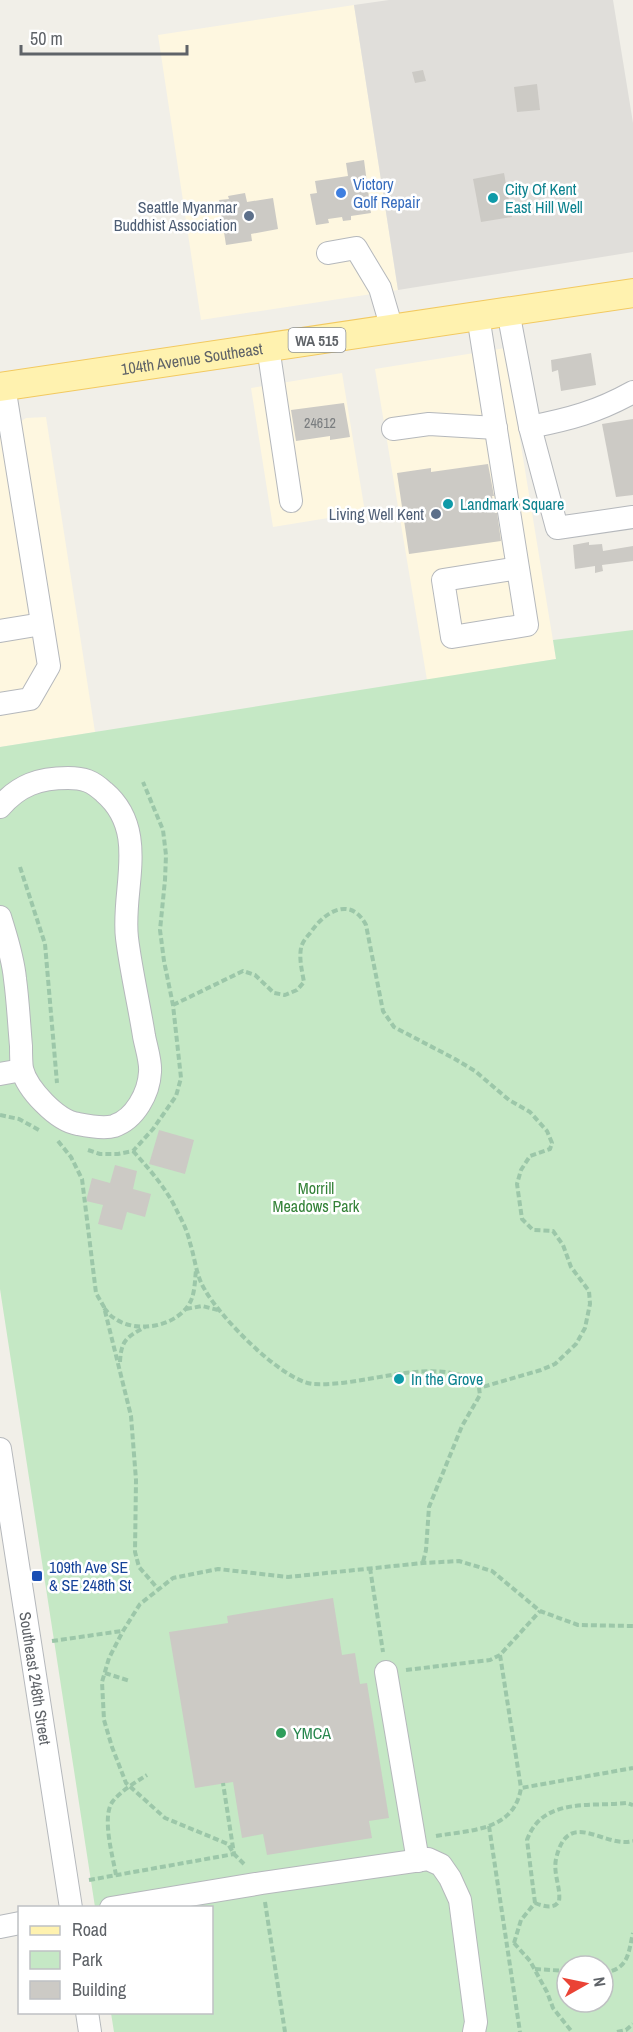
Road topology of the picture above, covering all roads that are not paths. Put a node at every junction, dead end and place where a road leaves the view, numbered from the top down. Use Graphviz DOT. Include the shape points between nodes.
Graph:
graph roads {
  1 [pos="328,253"];
  2 [pos="632,298"];
  3 [pos="508,311"];
  4 [pos="478,316"];
  5 [pos="392,329"];
  6 [pos="268,347"];
  7 [pos="2,387"];
  8 [pos="633,392"];
  9 [pos="530,427"];
  10 [pos="496,428"];
  11 [pos="393,429"];
  12 [pos="291,501"];
  13 [pos="633,517"];
  14 [pos="518,568"];
  15 [pos="42,624"];
  16 [pos="0,631"];
  17 [pos="0,704"];
  18 [pos="0,807"];
  19 [pos="0,917"];
  20 [pos="22,1070"];
  21 [pos="0,1074"];
  22 [pos="0,1449"];
  23 [pos="386,1672"];
  24 [pos="415,1850"];
  25 [pos="71,1906"];
  26 [pos="123,1906"];
  27 [pos="18,1923"];
  28 [pos="0,1927"];
  29 [pos="87,2014"];
  30 [pos="90,2032"];
  31 [pos="474,2032"];
  1 -- 5 [label="street" via="356,248 380,288"];
  2 -- 3 [label="main road, 104th Avenue Southeast / WA 515"];
  3 -- 4 [label="main road, 104th Avenue Southeast / WA 515"];
  3 -- 9 [label="street"];
  4 -- 5 [label="main road, 104th Avenue Southeast / WA 515"];
  4 -- 10 [label="street"];
  5 -- 6 [label="main road, 104th Avenue Southeast / WA 515"];
  6 -- 7 [label="main road, 104th Avenue Southeast / WA 515"];
  6 -- 12 [label="street"];
  7 -- 15 [label="street"];
  8 -- 9 [label="street" via="609,406 571,419"];
  9 -- 13 [label="street" via="557,528"];
  10 -- 11 [label="street" via="429,424"];
  10 -- 14 [label="street"];
  15 -- 16 [label="street"];
  15 -- 17 [label="street" via="49,666 30,699"];
  18 -- 20 [label="street" via="26,785 48,778 72,778 91,781 121,811 131,851 126,936 150,1071 140,1103 128,1118 113,1126 72,1124 58,1128"];
  19 -- 20 [label="street" via="15,978"];
  20 -- 21 [label="street"];
  22 -- 25 [label="street, Southeast 248th Street"];
  23 -- 24 [label="street"];
  24 -- 26 [label="street" via="262,1883"];
  24 -- 31 [label="street" via="441,1865 460,1900 476,2022"];
  27 -- 28 [label="street"];
  29 -- 30 [label="street"];
}
